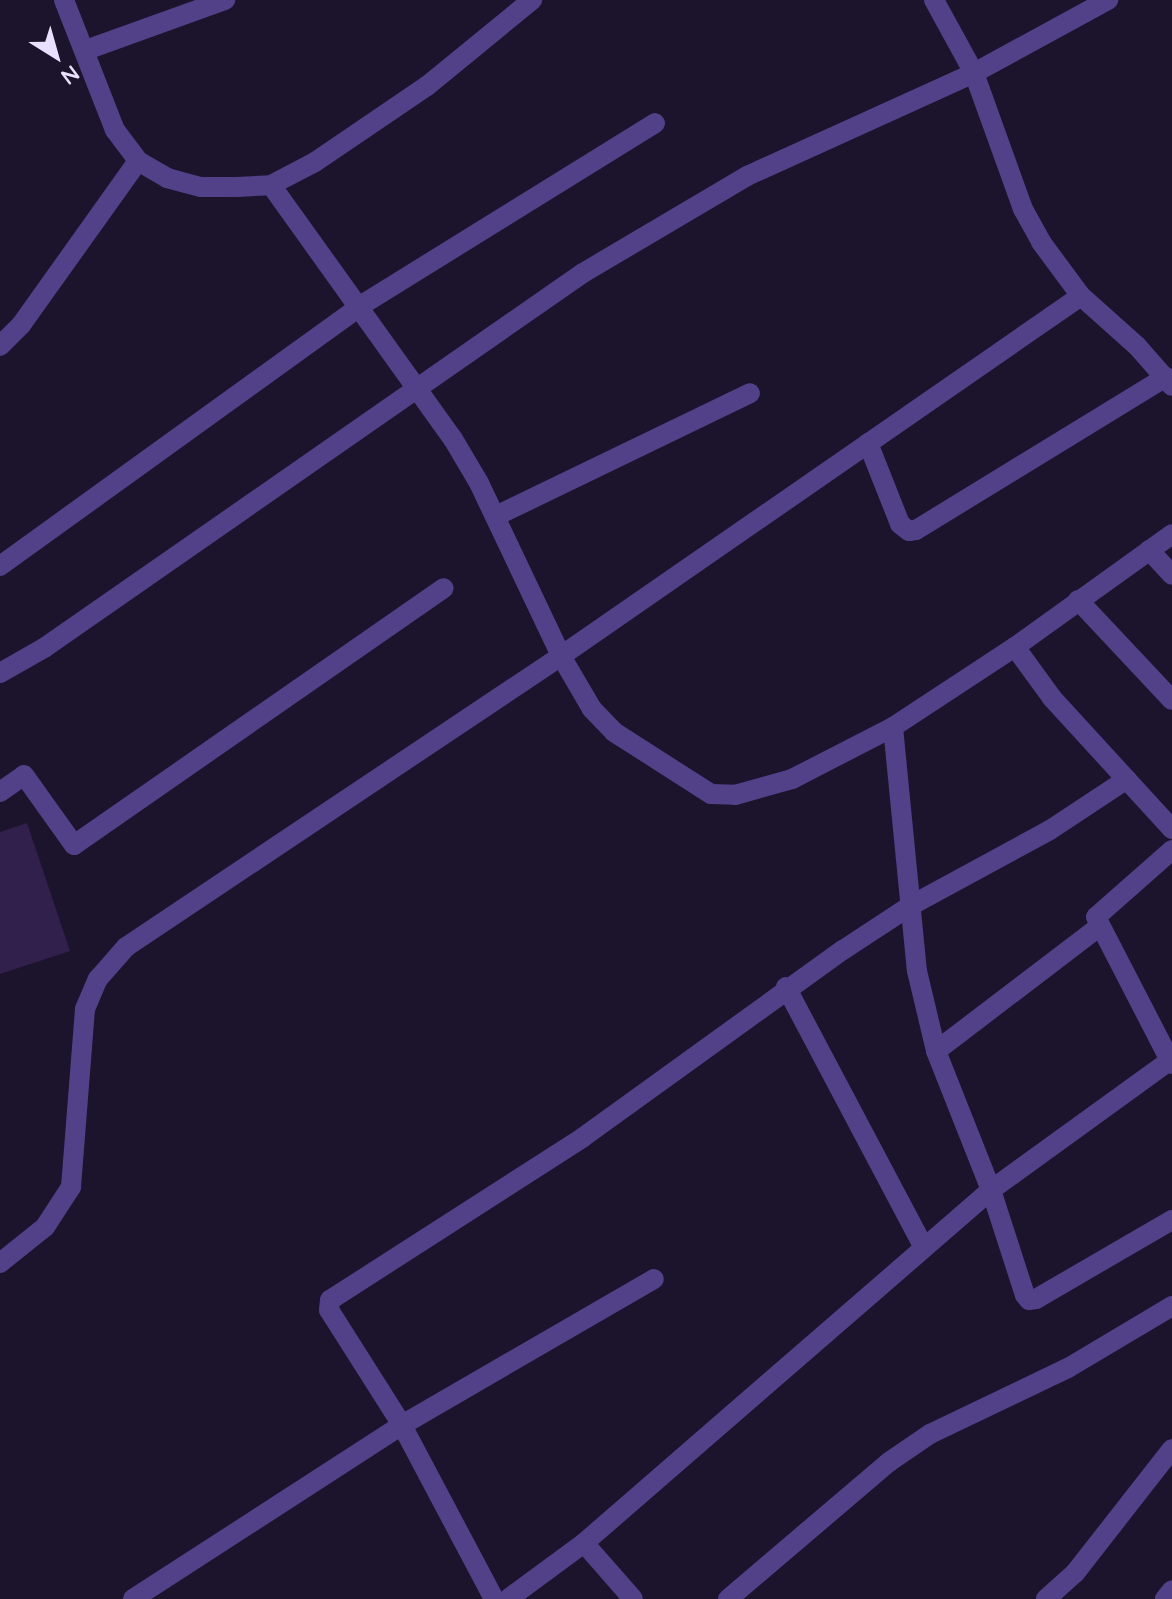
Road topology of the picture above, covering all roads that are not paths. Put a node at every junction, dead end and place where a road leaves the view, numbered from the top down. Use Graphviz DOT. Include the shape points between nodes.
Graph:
graph roads {
  1 [pos="64,0"];
  2 [pos="225,0"];
  3 [pos="532,0"];
  4 [pos="934,0"];
  5 [pos="1108,0"];
  6 [pos="86,50"];
  7 [pos="974,73"];
  8 [pos="655,123"];
  9 [pos="138,161"];
  10 [pos="271,185"];
  11 [pos="1081,296"];
  12 [pos="360,306"];
  13 [pos="0,346"];
  14 [pos="1169,382"];
  15 [pos="418,389"];
  16 [pos="750,393"];
  17 [pos="868,443"];
  18 [pos="496,516"];
  19 [pos="1172,534"];
  20 [pos="1149,550"];
  21 [pos="0,566"];
  22 [pos="1172,575"];
  23 [pos="444,588"];
  24 [pos="1078,600"];
  25 [pos="1015,647"];
  26 [pos="561,656"];
  27 [pos="0,673"];
  28 [pos="1172,700"];
  29 [pos="893,727"];
  30 [pos="1127,779"];
  31 [pos="0,792"];
  32 [pos="1172,829"];
  33 [pos="1172,850"];
  34 [pos="910,906"];
  35 [pos="1100,926"];
  36 [pos="786,987"];
  37 [pos="936,1051"];
  38 [pos="1171,1061"];
  39 [pos="991,1190"];
  40 [pos="1172,1220"];
  41 [pos="924,1248"];
  42 [pos="0,1263"];
  43 [pos="654,1279"];
  44 [pos="1172,1306"];
  45 [pos="402,1425"];
  46 [pos="1172,1449"];
  47 [pos="584,1543"];
  48 [pos="1172,1590"];
  49 [pos="133,1599"];
  50 [pos="494,1599"];
  51 [pos="508,1599"];
  52 [pos="633,1599"];
  53 [pos="728,1599"];
  54 [pos="1046,1599"];
  55 [pos="1165,1599"];
  1 -- 6 [label="street"];
  2 -- 6 [label="street"];
  3 -- 10 [label="street" via="427,86 315,162"];
  4 -- 7 [label="street"];
  5 -- 7 [label="street"];
  6 -- 9 [label="street" via="115,130"];
  7 -- 11 [label="street" via="1023,209"];
  7 -- 15 [label="street" via="747,176 583,273"];
  8 -- 12 [label="street"];
  9 -- 10 [label="street" via="167,178 201,187"];
  9 -- 13 [label="street" via="21,325"];
  10 -- 12 [label="street"];
  11 -- 14 [label="street"];
  11 -- 17 [label="street"];
  12 -- 15 [label="street"];
  12 -- 21 [label="street"];
  14 -- 17 [label="street" via="916,530 900,524"];
  15 -- 18 [label="street"];
  15 -- 27 [label="street" via="44,648"];
  16 -- 18 [label="street"];
  17 -- 26 [label="street"];
  18 -- 26 [label="street"];
  19 -- 20 [label="street"];
  20 -- 22 [label="street"];
  20 -- 24 [label="street"];
  23 -- 31 [label="street" via="74,845 24,775"];
  24 -- 25 [label="street"];
  24 -- 28 [label="street"];
  25 -- 29 [label="street"];
  25 -- 30 [label="street" via="1052,698"];
  26 -- 29 [label="street" via="592,709 614,732 711,794 792,779"];
  26 -- 42 [label="street" via="126,947 98,979 85,1009 71,1187 45,1227"];
  29 -- 34 [label="street"];
  30 -- 32 [label="street"];
  30 -- 34 [label="street" via="1050,830"];
  33 -- 35 [label="street" via="1098,913"];
  34 -- 36 [label="street"];
  34 -- 37 [label="street" via="917,971"];
  35 -- 37 [label="street"];
  35 -- 38 [label="street"];
  36 -- 41 [label="street"];
  36 -- 45 [label="street" via="582,1138 330,1300 329,1310"];
  37 -- 39 [label="street"];
  38 -- 39 [label="street"];
  39 -- 40 [label="street" via="1025,1295 1032,1301"];
  39 -- 41 [label="street"];
  41 -- 47 [label="street"];
  43 -- 45 [label="street"];
  44 -- 53 [label="street" via="1068,1368 930,1434 889,1462"];
  45 -- 49 [label="street"];
  45 -- 50 [label="street"];
  46 -- 54 [label="street" via="1075,1573"];
  47 -- 51 [label="street"];
  47 -- 52 [label="street"];
  48 -- 55 [label="street"];
}
